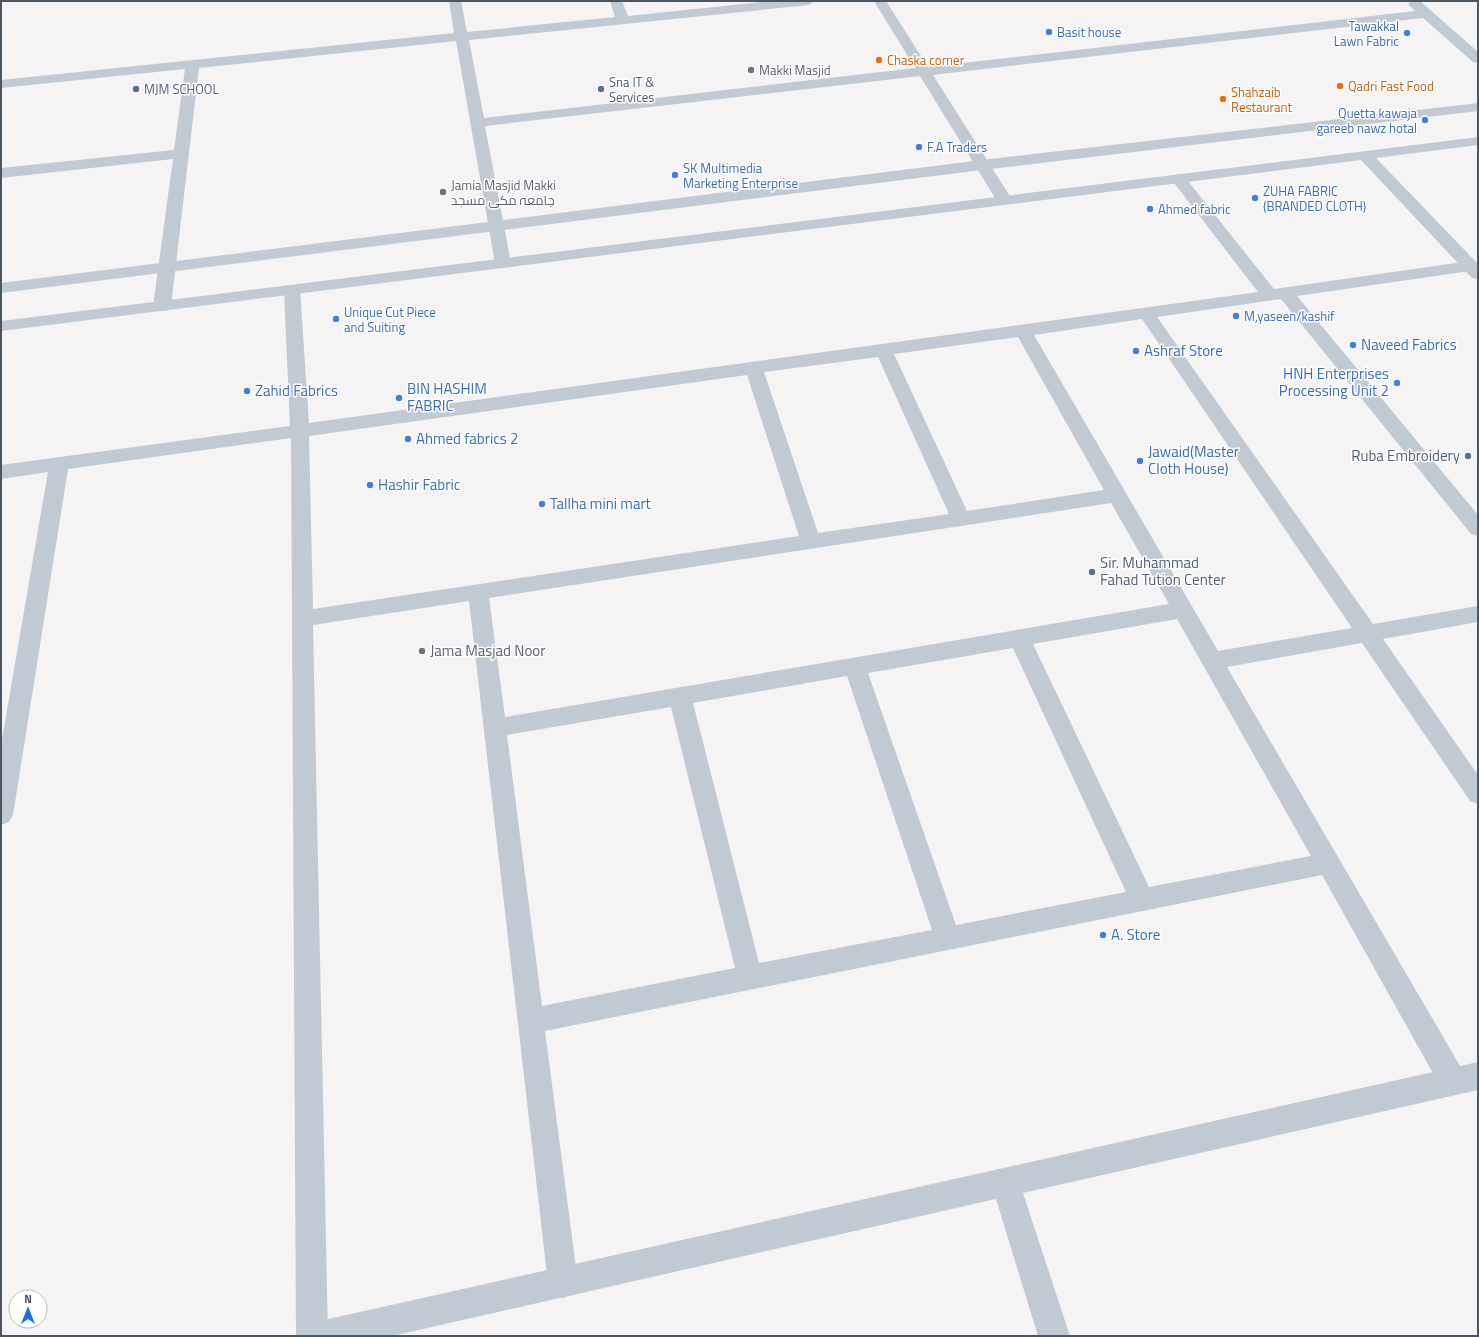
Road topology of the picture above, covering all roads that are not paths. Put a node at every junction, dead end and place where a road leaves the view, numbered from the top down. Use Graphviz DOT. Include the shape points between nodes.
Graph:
graph roads {
  1 [pos="456,1"];
  2 [pos="616,1"];
  3 [pos="809,1"];
  4 [pos="880,1"];
  5 [pos="1411,1"];
  6 [pos="786,2"];
  7 [pos="1426,14"];
  8 [pos="623,20"];
  9 [pos="462,37"];
  10 [pos="1471,38"];
  11 [pos="1456,40"];
  12 [pos="1478,59"];
  13 [pos="193,64"];
  14 [pos="923,71"];
  15 [pos="1,84"];
  16 [pos="1478,107"];
  17 [pos="476,123"];
  18 [pos="1478,141"];
  19 [pos="182,154"];
  20 [pos="1365,156"];
  21 [pos="982,165"];
  22 [pos="1,173"];
  23 [pos="1179,179"];
  24 [pos="1005,201"];
  25 [pos="496,227"];
  26 [pos="503,264"];
  27 [pos="167,268"];
  28 [pos="1474,270"];
  29 [pos="1,288"];
  30 [pos="292,290"];
  31 [pos="1278,294"];
  32 [pos="162,306"];
  33 [pos="1146,314"];
  34 [pos="1,326"];
  35 [pos="1023,331"];
  36 [pos="884,351"];
  37 [pos="754,369"];
  38 [pos="300,432"];
  39 [pos="59,464"];
  40 [pos="1,472"];
  41 [pos="1118,495"];
  42 [pos="961,519"];
  43 [pos="1478,528"];
  44 [pos="811,542"];
  45 [pos="478,592"];
  46 [pos="1183,610"];
  47 [pos="1478,614"];
  48 [pos="302,619"];
  49 [pos="1368,635"];
  50 [pos="1019,638"];
  51 [pos="1213,662"];
  52 [pos="854,666"];
  53 [pos="680,696"];
  54 [pos="494,728"];
  55 [pos="7,742"];
  56 [pos="1478,794"];
  57 [pos="1,815"];
  58 [pos="1328,863"];
  59 [pos="1143,900"];
  60 [pos="948,939"];
  61 [pos="750,978"];
  62 [pos="530,1021"];
  63 [pos="1466,1079"];
  64 [pos="1005,1183"];
  65 [pos="563,1283"];
  66 [pos="312,1336"];
  67 [pos="324,1336"];
  68 [pos="1054,1336"];
  1 -- 9 [label="street"];
  2 -- 8 [label="street"];
  3 -- 6 [label="street"];
  4 -- 14 [label="street"];
  5 -- 7 [label="street"];
  6 -- 8 [label="street"];
  7 -- 11 [label="street"];
  7 -- 14 [label="street"];
  8 -- 9 [label="street"];
  9 -- 13 [label="street"];
  9 -- 17 [label="street"];
  10 -- 11 [label="street"];
  11 -- 12 [label="street"];
  13 -- 15 [label="street"];
  13 -- 19 [label="street"];
  14 -- 17 [label="street"];
  14 -- 21 [label="street"];
  16 -- 21 [label="street"];
  17 -- 25 [label="street"];
  18 -- 20 [label="street"];
  19 -- 22 [label="street"];
  19 -- 27 [label="street"];
  20 -- 23 [label="street"];
  20 -- 28 [label="street"];
  21 -- 24 [label="street"];
  21 -- 25 [label="street"];
  23 -- 24 [label="street"];
  23 -- 31 [label="street"];
  24 -- 26 [label="street"];
  25 -- 26 [label="street"];
  25 -- 27 [label="street"];
  26 -- 30 [label="street"];
  27 -- 29 [label="street"];
  27 -- 32 [label="street"];
  28 -- 31 [label="street"];
  30 -- 32 [label="street"];
  30 -- 38 [label="street"];
  31 -- 33 [label="street"];
  31 -- 43 [label="street"];
  32 -- 34 [label="street"];
  33 -- 35 [label="street"];
  33 -- 49 [label="street"];
  35 -- 36 [label="street"];
  35 -- 41 [label="street"];
  36 -- 37 [label="street"];
  36 -- 42 [label="street"];
  37 -- 38 [label="street"];
  37 -- 44 [label="street"];
  38 -- 39 [label="street"];
  38 -- 48 [label="street"];
  39 -- 40 [label="street"];
  39 -- 55 [label="street"];
  41 -- 42 [label="street"];
  41 -- 46 [label="street"];
  42 -- 44 [label="street"];
  44 -- 45 [label="street"];
  45 -- 48 [label="street"];
  45 -- 54 [label="street"];
  46 -- 50 [label="street"];
  46 -- 51 [label="street"];
  47 -- 49 [label="street"];
  48 -- 66 [label="street"];
  49 -- 51 [label="street"];
  49 -- 56 [label="street"];
  50 -- 52 [label="street"];
  50 -- 59 [label="street"];
  51 -- 58 [label="street"];
  52 -- 53 [label="street"];
  52 -- 60 [label="street"];
  53 -- 54 [label="street"];
  53 -- 61 [label="street"];
  54 -- 62 [label="street"];
  55 -- 57 [label="street"];
  58 -- 59 [label="street"];
  58 -- 63 [label="street"];
  59 -- 60 [label="street"];
  60 -- 61 [label="street"];
  61 -- 62 [label="street"];
  62 -- 65 [label="street"];
  63 -- 64 [label="street"];
  64 -- 65 [label="street"];
  64 -- 68 [label="street"];
  65 -- 67 [label="street"];
}
